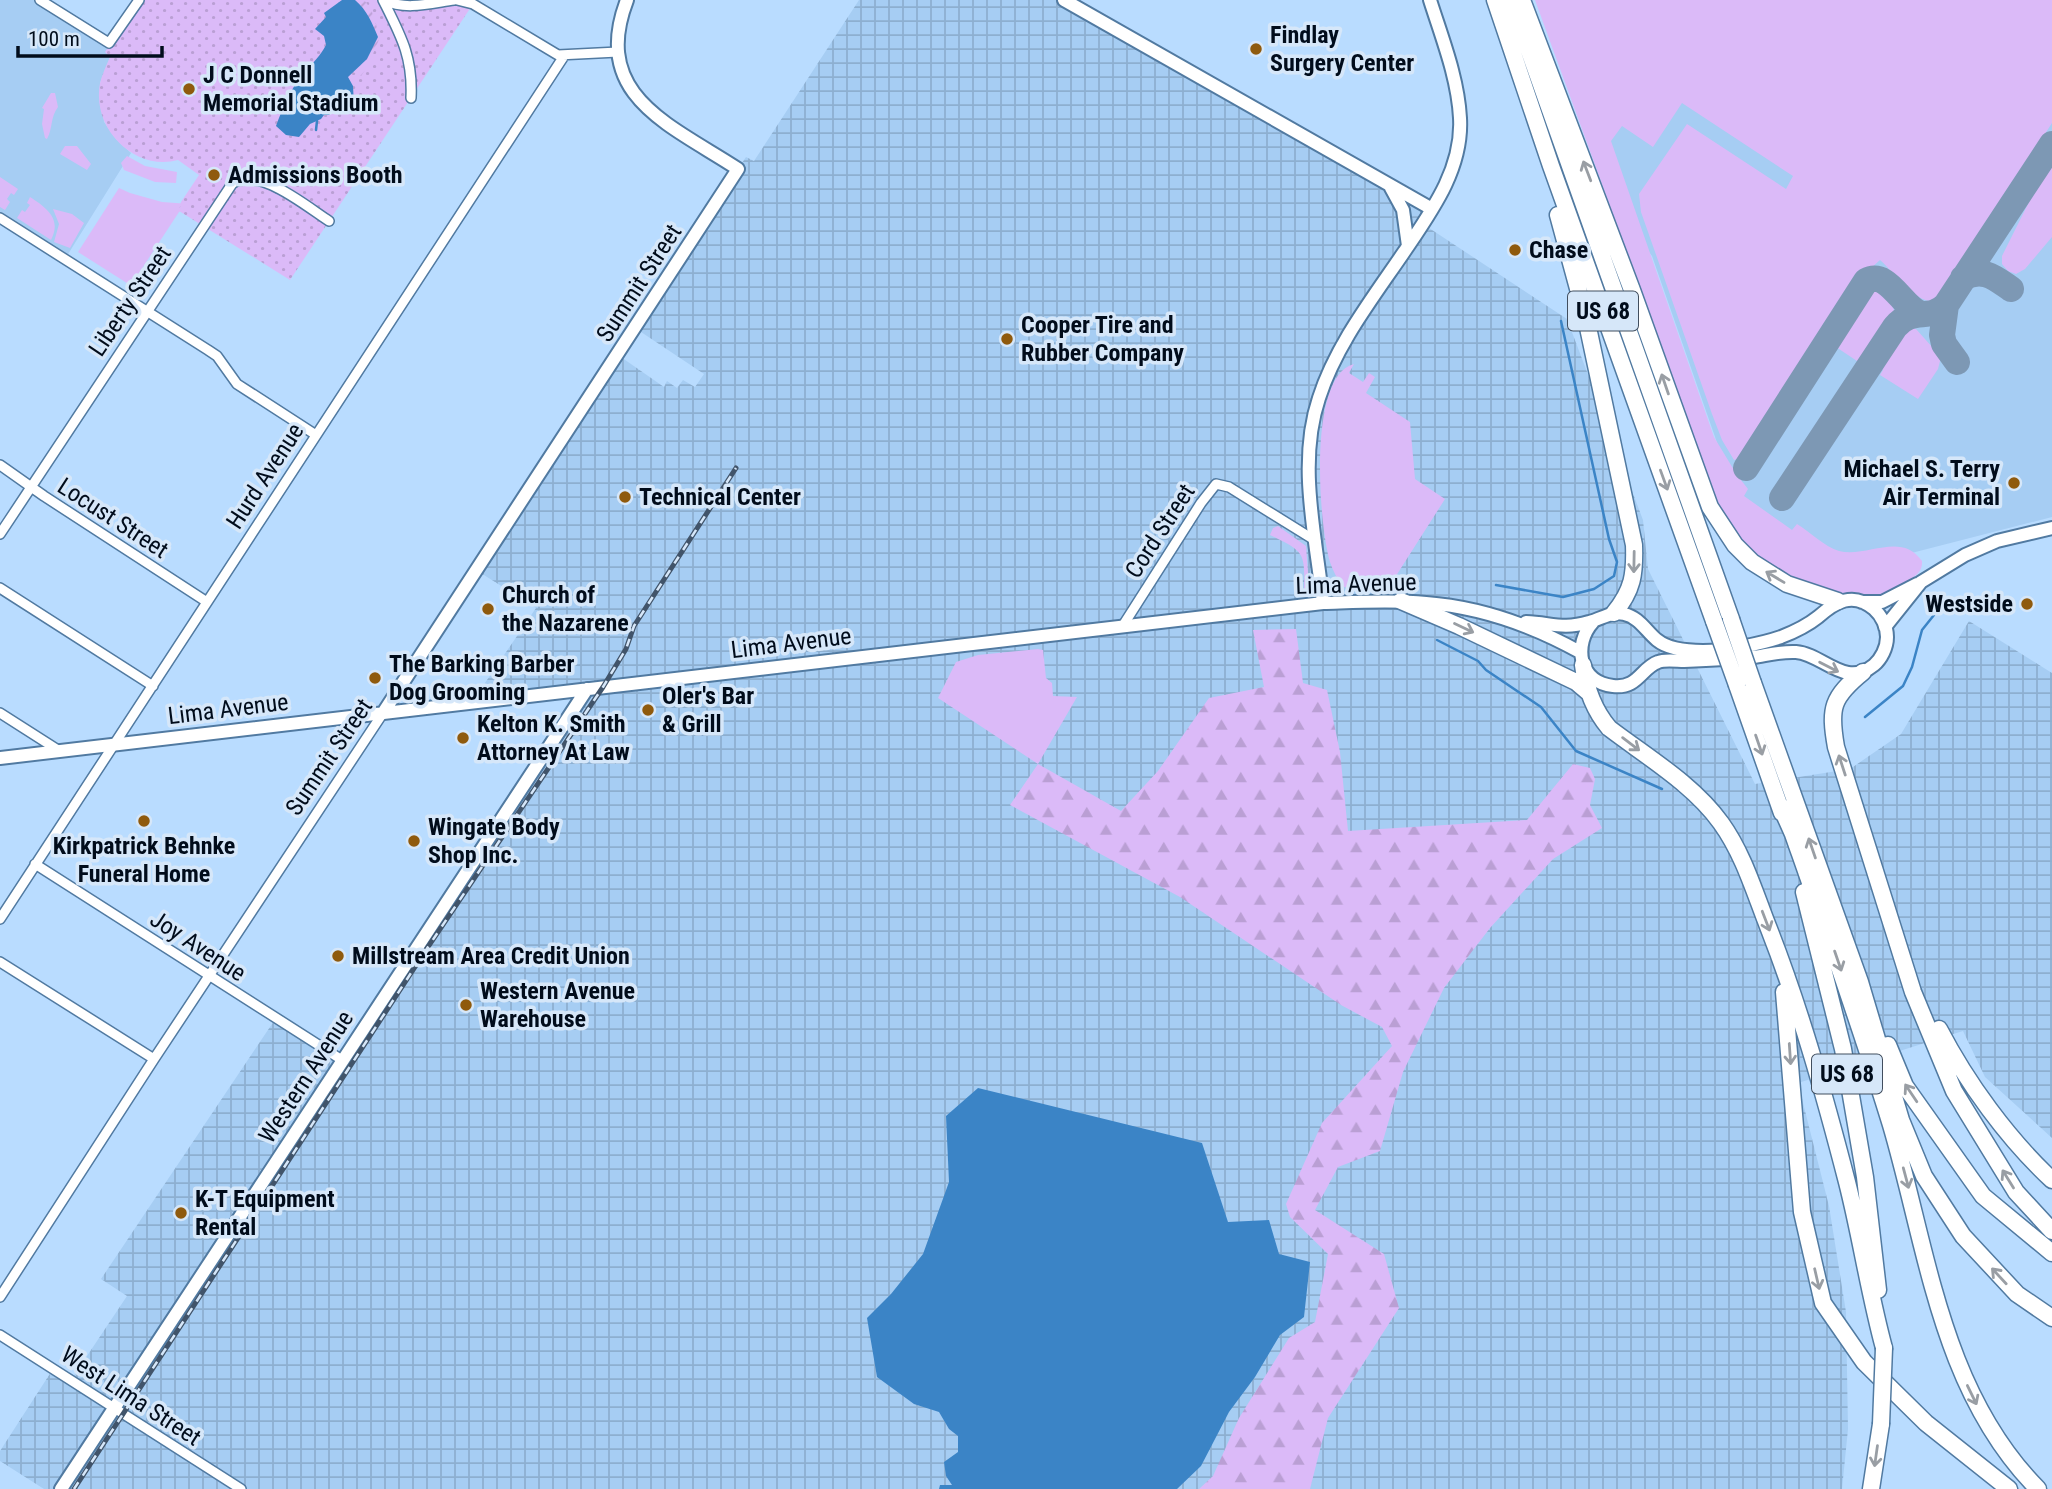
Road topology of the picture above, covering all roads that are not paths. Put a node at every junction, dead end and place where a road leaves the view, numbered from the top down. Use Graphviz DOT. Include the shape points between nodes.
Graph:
graph roads {
  1 [pos="40,0"];
  2 [pos="139,0"];
  3 [pos="384,0"];
  4 [pos="455,0"];
  5 [pos="627,0"];
  6 [pos="1064,0"];
  7 [pos="1430,0"];
  8 [pos="1486,0"];
  9 [pos="1495,0"];
  10 [pos="1511,0"];
  11 [pos="1522,0"];
  12 [pos="618,52"];
  13 [pos="564,56"];
  14 [pos="411,98"];
  15 [pos="1388,184"];
  16 [pos="1432,209"];
  17 [pos="329,221"];
  18 [pos="2,223"];
  19 [pos="1408,246"];
  20 [pos="147,311"];
  21 [pos="316,435"];
  22 [pos="0,465"];
  23 [pos="31,487"];
  24 [pos="2052,528"];
  25 [pos="0,534"];
  26 [pos="1316,541"];
  27 [pos="1921,582"];
  28 [pos="0,589"];
  29 [pos="1401,601"];
  30 [pos="1838,601"];
  31 [pos="1862,602"];
  32 [pos="207,603"];
  33 [pos="1323,603"];
  34 [pos="1614,613"];
  35 [pos="1515,622"];
  36 [pos="1593,622"];
  37 [pos="1122,627"];
  38 [pos="1885,627"];
  39 [pos="1581,659"];
  40 [pos="1863,672"];
  41 [pos="1745,684"];
  42 [pos="153,686"];
  43 [pos="587,689"];
  44 [pos="1589,693"];
  45 [pos="0,713"];
  46 [pos="383,713"];
  47 [pos="114,743"];
  48 [pos="58,750"];
  49 [pos="0,758"];
  50 [pos="1780,805"];
  51 [pos="35,864"];
  52 [pos="0,919"];
  53 [pos="1899,947"];
  54 [pos="1781,961"];
  55 [pos="0,962"];
  56 [pos="210,976"];
  57 [pos="1860,982"];
  58 [pos="154,1059"];
  59 [pos="342,1060"];
  60 [pos="2052,1180"];
  61 [pos="2052,1231"];
  62 [pos="2052,1253"];
  63 [pos="0,1297"];
  64 [pos="2052,1318"];
  65 [pos="0,1335"];
  66 [pos="1884,1348"];
  67 [pos="114,1408"];
  68 [pos="61,1489"];
  69 [pos="241,1489"];
  70 [pos="1871,1489"];
  71 [pos="2009,1489"];
  72 [pos="2038,1489"];
  1 -- 2 [label="street" via="109,43"];
  3 -- 4 [label="street" via="407,6"];
  3 -- 14 [label="street" via="406,49 412,72"];
  4 -- 13 [label="street" via="473,4 553,54"];
  5 -- 12 [label="main road" via="618,31"];
  6 -- 15 [label="main road"];
  7 -- 16 [label="main road" via="1453,76 1460,120 1456,157"];
  8 -- 34 [label="highway, one-way" via="1565,237 1631,531 1632,583"];
  9 -- 41 [label="highway, US 68, one-way, bridge" via="1714,621"];
  10 -- 41 [label="highway, US 68, bridge" via="1731,619"];
  30 -- 11 [label="highway, one-way" via="1768,574 1735,545 1715,516"];
  12 -- 13 [label="street"];
  12 -- 46 [label="main road, Summit Street" via="621,72 638,100 738,169"];
  13 -- 21 [label="street, Hurd Avenue"];
  15 -- 16 [label="main road"];
  15 -- 19 [label="main road" via="1403,209"];
  16 -- 19 [label="main road"];
  17 -- 20 [label="street, Liberty Street" via="261,179 238,178"];
  18 -- 20 [label="street"];
  19 -- 26 [label="main road" via="1337,354 1318,400 1309,463"];
  20 -- 21 [label="street" via="217,356 237,384"];
  20 -- 23 [label="street, Liberty Street"];
  21 -- 32 [label="street, Hurd Avenue"];
  22 -- 23 [label="street, Locust Street"];
  23 -- 25 [label="street, Liberty Street"];
  23 -- 32 [label="street, Locust Street"];
  24 -- 27 [label="main road" via="1981,547"];
  26 -- 33 [label="main road"];
  26 -- 37 [label="street, Cord Street" via="1229,487 1216,484"];
  27 -- 31 [label="main road" via="1882,602"];
  27 -- 38 [label="main road"];
  28 -- 42 [label="street"];
  29 -- 33 [label="main road, Lima Avenue"];
  29 -- 35 [label="main road, Lima Avenue" via="1451,606"];
  29 -- 44 [label="highway, one-way" via="1576,682"];
  30 -- 31 [label="main road"];
  30 -- 34 [label="main road" via="1780,637 1704,652 1659,641 1636,619"];
  31 -- 38 [label="main road" via="1872,607"];
  32 -- 42 [label="street, Hurd Avenue"];
  33 -- 37 [label="main road, Lima Avenue"];
  34 -- 36 [label="main road"];
  35 -- 36 [label="main road" via="1567,628"];
  35 -- 39 [label="main road, Lima Avenue" via="1555,638"];
  36 -- 39 [label="main road" via="1581,641"];
  37 -- 43 [label="main road, Lima Avenue"];
  38 -- 40 [label="main road" via="1887,638 1880,659"];
  39 -- 40 [label="main road, Lima Avenue, one-way" via="1590,675 1613,686 1637,680 1657,662 1797,652 1842,673"];
  39 -- 44 [label="highway"];
  53 -- 40 [label="highway, one-way" via="1832,723 1839,694"];
  41 -- 50 [label="highway, US 68, one-way"];
  57 -- 41 [label="highway, US 68, one-way"];
  42 -- 47 [label="street, Hurd Avenue"];
  43 -- 46 [label="main road, Lima Avenue"];
  43 -- 59 [label="main road, Western Avenue"];
  44 -- 54 [label="highway, one-way" via="1609,728 1700,799 1722,824 1740,855"];
  45 -- 48 [label="street"];
  46 -- 47 [label="main road, Lima Avenue"];
  46 -- 56 [label="street, Summit Street"];
  47 -- 48 [label="main road, Lima Avenue"];
  47 -- 51 [label="street, Hurd Avenue"];
  48 -- 49 [label="main road, Lima Avenue"];
  50 -- 66 [label="highway, US 68" via="1843,1049 1865,1177"];
  50 -- 72 [label="highway, one-way" via="1866,1042 1905,1172 1940,1319 1971,1397 2001,1446"];
  51 -- 52 [label="street, Hurd Avenue"];
  51 -- 56 [label="street, Joy Avenue"];
  53 -- 60 [label="highway" via="1954,1058 2025,1154"];
  61 -- 53 [label="highway, one-way" via="2016,1192 1954,1091"];
  54 -- 66 [label="highway" via="1848,1184"];
  54 -- 71 [label="highway, one-way" via="1802,1213 1823,1303 1864,1362 1926,1423"];
  55 -- 58 [label="street"];
  56 -- 58 [label="street, Summit Street"];
  56 -- 59 [label="street, Joy Avenue"];
  62 -- 57 [label="highway, US 68, one-way" via="1983,1196 1905,1086"];
  64 -- 57 [label="highway, one-way" via="2017,1294 1962,1236 1924,1176 1901,1120"];
  58 -- 63 [label="street, Summit Street"];
  59 -- 67 [label="main road, Western Avenue"];
  65 -- 67 [label="street, West Lima Street"];
  66 -- 70 [label="highway, US 68, one-way, bridge" via="1881,1424"];
  67 -- 68 [label="main road, Western Avenue"];
  67 -- 69 [label="street, West Lima Street"];
}
